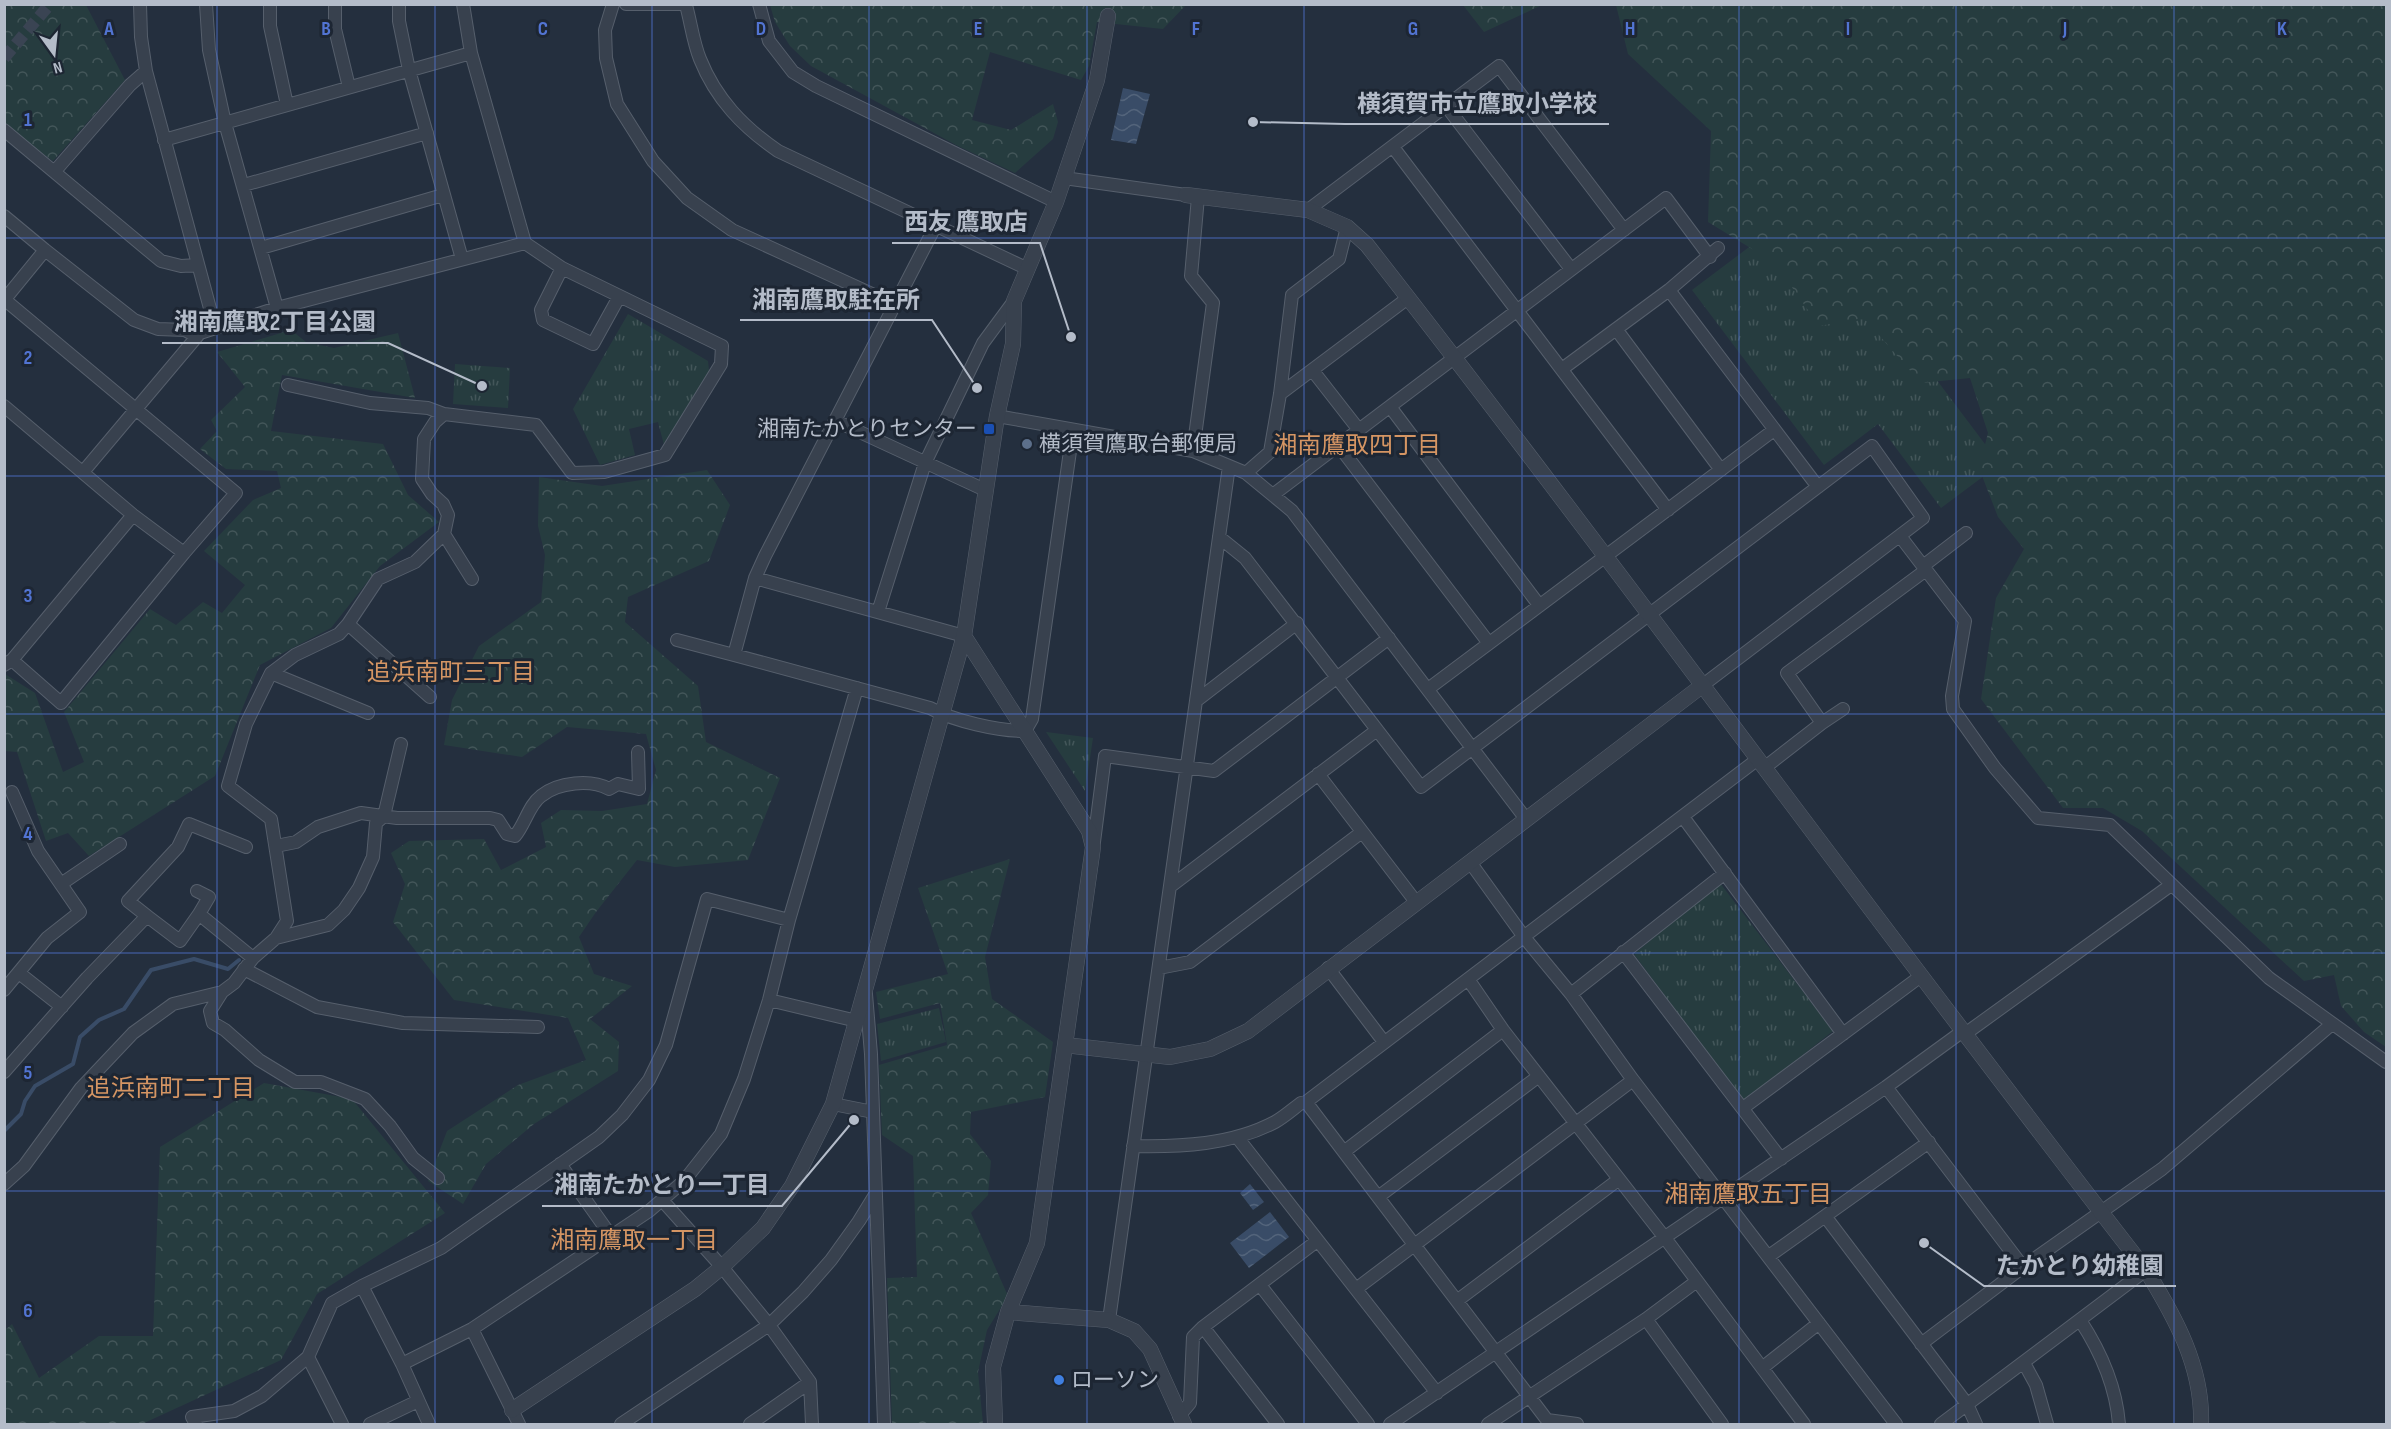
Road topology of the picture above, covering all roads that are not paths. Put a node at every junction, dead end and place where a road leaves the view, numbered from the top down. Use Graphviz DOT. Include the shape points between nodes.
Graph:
graph roads {
  1 [pos="140,4"];
  2 [pos="206,4"];
  3 [pos="270,4"];
  4 [pos="335,4"];
  5 [pos="399,4"];
  6 [pos="463,4"];
  7 [pos="613,4"];
  8 [pos="627,4"];
  9 [pos="759,4"];
  10 [pos="687,5"];
  11 [pos="1108,16"];
  12 [pos="471,53"];
  13 [pos="409,70"];
  14 [pos="146,71"];
  15 [pos="349,87"];
  16 [pos="287,105"];
  17 [pos="1447,108"];
  18 [pos="225,123"];
  19 [pos="4,130"];
  20 [pos="427,133"];
  21 [pos="164,140"];
  22 [pos="1393,147"];
  23 [pos="54,171"];
  24 [pos="1064,178"];
  25 [pos="244,185"];
  26 [pos="443,195"];
  27 [pos="1192,196"];
  28 [pos="1056,202"];
  29 [pos="1308,210"];
  30 [pos="4,216"];
  31 [pos="936,225"];
  32 [pos="1347,227"];
  33 [pos="1624,230"];
  34 [pos="525,243"];
  35 [pos="261,248"];
  36 [pos="45,250"];
  37 [pos="462,259"];
  38 [pos="198,265"];
  39 [pos="562,268"];
  40 [pos="1028,269"];
  41 [pos="1571,269"];
  42 [pos="1669,290"];
  43 [pos="619,297"];
  44 [pos="1408,298"];
  45 [pos="5,299"];
  46 [pos="1014,301"];
  47 [pos="896,305"];
  48 [pos="277,308"];
  49 [pos="1516,310"];
  50 [pos="215,327"];
  51 [pos="1616,329"];
  52 [pos="196,336"];
  53 [pos="1453,357"];
  54 [pos="1562,369"];
  55 [pos="1313,371"];
  56 [pos="288,385"];
  57 [pos="1280,394"];
  58 [pos="4,406"];
  59 [pos="1391,408"];
  60 [pos="135,409"];
  61 [pos="444,414"];
  62 [pos="997,416"];
  63 [pos="836,421"];
  64 [pos="1073,430"];
  65 [pos="1359,430"];
  66 [pos="1774,430"];
  67 [pos="1339,446"];
  68 [pos="1193,451"];
  69 [pos="925,463"];
  70 [pos="1229,466"];
  71 [pos="1721,470"];
  72 [pos="83,472"];
  73 [pos="1246,473"];
  74 [pos="1818,487"];
  75 [pos="986,490"];
  76 [pos="1274,495"];
  77 [pos="1668,510"];
  78 [pos="133,515"];
  79 [pos="1966,533"];
  80 [pos="444,534"];
  81 [pos="1900,536"];
  82 [pos="1219,537"];
  83 [pos="184,554"];
  84 [pos="1606,556"];
  85 [pos="1924,568"];
  86 [pos="755,578"];
  87 [pos="471,579"];
  88 [pos="1539,605"];
  89 [pos="878,612"];
  90 [pos="1649,616"];
  91 [pos="1297,623"];
  92 [pos="348,624"];
  93 [pos="964,636"];
  94 [pos="1389,638"];
  95 [pos="677,640"];
  96 [pos="1488,642"];
  97 [pos="734,655"];
  98 [pos="8,662"];
  99 [pos="271,673"];
  100 [pos="1338,677"];
  101 [pos="1703,685"];
  102 [pos="857,688"];
  103 [pos="1428,689"];
  104 [pos="430,697"];
  105 [pos="1196,701"];
  106 [pos="1843,709"];
  107 [pos="368,713"];
  108 [pos="942,714"];
  109 [pos="1822,723"];
  110 [pos="1377,730"];
  111 [pos="1025,731"];
  112 [pos="400,744"];
  113 [pos="1473,749"];
  114 [pos="638,752"];
  115 [pos="1761,764"];
  116 [pos="1187,767"];
  117 [pos="1318,774"];
  118 [pos="12,792"];
  119 [pos="384,816"];
  120 [pos="1683,817"];
  121 [pos="1526,819"];
  122 [pos="1362,832"];
  123 [pos="120,844"];
  124 [pos="276,846"];
  125 [pos="246,847"];
  126 [pos="1094,847"];
  127 [pos="1470,862"];
  128 [pos="1725,873"];
  129 [pos="61,884"];
  130 [pos="2171,885"];
  131 [pos="1171,886"];
  132 [pos="198,891"];
  133 [pos="1416,902"];
  134 [pos="200,914"];
  135 [pos="147,916"];
  136 [pos="789,920"];
  137 [pos="1524,937"];
  138 [pos="276,938"];
  139 [pos="1623,952"];
  140 [pos="253,958"];
  141 [pos="1159,968"];
  142 [pos="1328,968"];
  143 [pos="244,969"];
  144 [pos="19,973"];
  145 [pos="1921,976"];
  146 [pos="1468,979"];
  147 [pos="4,990"];
  148 [pos="222,992"];
  149 [pos="866,992"];
  150 [pos="1571,994"];
  151 [pos="769,1000"];
  152 [pos="62,1007"];
  153 [pos="857,1021"];
  154 [pos="2332,1024"];
  155 [pos="538,1027"];
  156 [pos="1503,1030"];
  157 [pos="1964,1032"];
  158 [pos="1844,1034"];
  159 [pos="1384,1042"];
  160 [pos="1065,1045"];
  161 [pos="1145,1054"];
  162 [pos="2386,1062"];
  163 [pos="4,1072"];
  164 [pos="1539,1076"];
  165 [pos="1633,1080"];
  166 [pos="1886,1087"];
  167 [pos="1306,1102"];
  168 [pos="832,1104"];
  169 [pos="1743,1108"];
  170 [pos="873,1112"];
  171 [pos="1577,1123"];
  172 [pos="1237,1137"];
  173 [pos="1929,1142"];
  174 [pos="1133,1146"];
  175 [pos="1345,1151"];
  176 [pos="1781,1158"];
  177 [pos="560,1164"];
  178 [pos="438,1178"];
  179 [pos="1618,1180"];
  180 [pos="4,1184"];
  181 [pos="875,1194"];
  182 [pos="1378,1197"];
  183 [pos="1723,1197"];
  184 [pos="662,1200"];
  185 [pos="2101,1213"];
  186 [pos="1825,1216"];
  187 [pos="611,1236"];
  188 [pos="1665,1238"];
  189 [pos="1317,1240"];
  190 [pos="1414,1245"];
  191 [pos="1769,1256"];
  192 [pos="2023,1267"];
  193 [pos="722,1268"];
  194 [pos="2146,1270"];
  195 [pos="1697,1281"];
  196 [pos="1260,1285"];
  197 [pos="362,1286"];
  198 [pos="1356,1289"];
  199 [pos="1458,1300"];
  200 [pos="1008,1312"];
  201 [pos="1646,1318"];
  202 [pos="1109,1320"];
  203 [pos="2080,1320"];
  204 [pos="1819,1323"];
  205 [pos="769,1325"];
  206 [pos="1203,1327"];
  207 [pos="472,1329"];
  208 [pos="1921,1344"];
  209 [pos="1497,1352"];
  210 [pos="308,1357"];
  211 [pos="2024,1363"];
  212 [pos="402,1364"];
  213 [pos="1762,1368"];
  214 [pos="810,1382"];
  215 [pos="1437,1393"];
  216 [pos="1530,1397"];
  217 [pos="418,1401"];
  218 [pos="1967,1404"];
  219 [pos="512,1410"];
  220 [pos="1182,1420"];
  221 [pos="196,1425"];
  222 [pos="342,1425"];
  223 [pos="370,1425"];
  224 [pos="429,1425"];
  225 [pos="519,1425"];
  226 [pos="621,1425"];
  227 [pos="750,1425"];
  228 [pos="812,1425"];
  229 [pos="884,1425"];
  230 [pos="995,1425"];
  231 [pos="1278,1425"];
  232 [pos="1368,1425"];
  233 [pos="1390,1425"];
  234 [pos="1488,1425"];
  235 [pos="1577,1425"];
  236 [pos="1722,1425"];
  237 [pos="1804,1425"];
  238 [pos="1896,1425"];
  239 [pos="1941,1425"];
  240 [pos="1976,1425"];
  241 [pos="2047,1425"];
  242 [pos="2119,1425"];
  243 [pos="2201,1425"];
  1 -- 14 [label="street"];
  2 -- 18 [label="street" via="209,50"];
  3 -- 16 [label="street" via="270,26"];
  4 -- 15 [label="street" via="336,28"];
  5 -- 13 [label="street"];
  6 -- 12 [label="street"];
  7 -- 47 [label="street" via="605,30 606,58 617,104 653,161 687,198 732,230"];
  8 -- 10 [label="street"];
  9 -- 28 [label="street" via="769,41 793,72"];
  10 -- 31 [label="street" via="700,58 713,86 753,134 778,150"];
  11 -- 24 [label="street" via="1097,80"];
  12 -- 13 [label="street"];
  12 -- 34 [label="street"];
  13 -- 15 [label="street"];
  13 -- 20 [label="street"];
  14 -- 21 [label="street"];
  14 -- 23 [label="street"];
  15 -- 16 [label="street"];
  16 -- 18 [label="street"];
  17 -- 22 [label="street"];
  17 -- 33 [label="street" via="1499,66"];
  17 -- 41 [label="street"];
  18 -- 21 [label="street"];
  18 -- 25 [label="street"];
  19 -- 23 [label="street"];
  20 -- 25 [label="street"];
  20 -- 26 [label="street"];
  21 -- 38 [label="street"];
  22 -- 29 [label="street"];
  22 -- 49 [label="street"];
  23 -- 38 [label="street" via="161,261"];
  24 -- 27 [label="street"];
  24 -- 28 [label="street"];
  25 -- 35 [label="street"];
  26 -- 35 [label="street"];
  26 -- 37 [label="street"];
  27 -- 29 [label="street"];
  27 -- 68 [label="street" via="1191,276 1213,303"];
  28 -- 40 [label="street"];
  29 -- 32 [label="street"];
  30 -- 36 [label="street"];
  31 -- 40 [label="street"];
  31 -- 47 [label="street"];
  32 -- 44 [label="street" via="1367,245"];
  32 -- 57 [label="street" via="1339,259 1292,295"];
  33 -- 41 [label="street"];
  33 -- 42 [label="street" via="1666,198 1714,253"];
  34 -- 37 [label="street"];
  34 -- 39 [label="street"];
  35 -- 48 [label="street"];
  36 -- 45 [label="street"];
  36 -- 52 [label="street" via="134,320 158,329 185,330"];
  37 -- 48 [label="street"];
  38 -- 50 [label="street"];
  39 -- 43 [label="street"];
  39 -- 43 [label="street" via="541,310 543,320 593,344"];
  40 -- 46 [label="street"];
  41 -- 49 [label="street"];
  42 -- 51 [label="street"];
  42 -- 66 [label="street"];
  43 -- 61 [label="street" via="722,346 721,364 665,455 604,472 572,473 536,425"];
  44 -- 53 [label="street"];
  44 -- 55 [label="street"];
  45 -- 60 [label="street"];
  46 -- 62 [label="street" via="1013,344"];
  46 -- 69 [label="street" via="983,343"];
  47 -- 63 [label="street"];
  48 -- 50 [label="street"];
  49 -- 53 [label="street"];
  49 -- 54 [label="street"];
  50 -- 52 [label="street"];
  51 -- 54 [label="street"];
  51 -- 71 [label="street"];
  52 -- 60 [label="street"];
  53 -- 59 [label="street"];
  53 -- 84 [label="street"];
  54 -- 77 [label="street"];
  55 -- 57 [label="street"];
  55 -- 65 [label="street"];
  56 -- 61 [label="street"];
  57 -- 73 [label="street" via="1270,452"];
  58 -- 72 [label="street"];
  59 -- 65 [label="street"];
  59 -- 88 [label="street"];
  60 -- 72 [label="street"];
  60 -- 83 [label="street" via="236,493"];
  61 -- 80 [label="street" via="424,439 422,479 448,515"];
  62 -- 64 [label="street"];
  62 -- 75 [label="street"];
  63 -- 69 [label="street"];
  63 -- 86 [label="street"];
  64 -- 68 [label="street"];
  64 -- 111 [label="street" via="1032,719"];
  65 -- 67 [label="street"];
  66 -- 71 [label="street"];
  66 -- 74 [label="street"];
  67 -- 76 [label="street"];
  67 -- 96 [label="street"];
  68 -- 70 [label="street"];
  69 -- 75 [label="street"];
  69 -- 89 [label="street"];
  70 -- 73 [label="street"];
  70 -- 82 [label="street"];
  71 -- 77 [label="street"];
  72 -- 78 [label="street"];
  73 -- 76 [label="street"];
  74 -- 81 [label="street" via="1872,446 1923,518"];
  74 -- 90 [label="street"];
  75 -- 93 [label="street"];
  76 -- 94 [label="street" via="1292,511"];
  77 -- 84 [label="street"];
  78 -- 83 [label="street"];
  78 -- 98 [label="street"];
  79 -- 85 [label="street"];
  80 -- 87 [label="street"];
  80 -- 92 [label="street" via="415,562 378,579"];
  81 -- 85 [label="street"];
  81 -- 101 [label="street"];
  82 -- 91 [label="street" via="1245,558"];
  82 -- 105 [label="street"];
  83 -- 98 [label="street" via="61,703"];
  84 -- 88 [label="street"];
  84 -- 90 [label="street"];
  85 -- 109 [label="street" via="1787,673"];
  85 -- 130 [label="street" via="1965,621 1953,709 1995,768 2038,818 2110,825"];
  86 -- 89 [label="street"];
  86 -- 97 [label="street"];
  88 -- 96 [label="street"];
  89 -- 93 [label="street"];
  90 -- 101 [label="street"];
  90 -- 113 [label="street"];
  91 -- 100 [label="street"];
  91 -- 105 [label="street"];
  92 -- 99 [label="street" via="339,634 295,655"];
  92 -- 104 [label="street"];
  93 -- 108 [label="street"];
  93 -- 111 [label="street"];
  94 -- 100 [label="street"];
  94 -- 103 [label="street"];
  95 -- 97 [label="street"];
  96 -- 103 [label="street"];
  97 -- 102 [label="street"];
  99 -- 107 [label="street"];
  99 -- 124 [label="street" via="246,724 228,786 272,819"];
  100 -- 110 [label="street"];
  100 -- 116 [label="street" via="1214,771"];
  101 -- 115 [label="street"];
  101 -- 121 [label="street"];
  102 -- 108 [label="street"];
  102 -- 136 [label="street"];
  103 -- 113 [label="street"];
  105 -- 116 [label="street"];
  106 -- 109 [label="street"];
  108 -- 111 [label="street" via="1009,731"];
  108 -- 149 [label="street"];
  109 -- 115 [label="street"];
  110 -- 113 [label="street" via="1421,787"];
  110 -- 117 [label="street"];
  111 -- 126 [label="street" via="1089,831"];
  112 -- 119 [label="street"];
  113 -- 121 [label="street"];
  114 -- 119 [label="street" via="639,789 618,784 609,789 598,784 564,785 541,796 515,836 507,834 498,820 490,818"];
  115 -- 120 [label="street"];
  115 -- 145 [label="street"];
  116 -- 126 [label="street" via="1105,756"];
  116 -- 131 [label="street"];
  117 -- 122 [label="street"];
  117 -- 131 [label="street"];
  118 -- 129 [label="street" via="38,851"];
  119 -- 124 [label="street" via="361,813 318,827 296,842"];
  119 -- 138 [label="street" via="376,823 373,857 344,910 328,925"];
  120 -- 128 [label="street"];
  120 -- 137 [label="street"];
  121 -- 127 [label="street"];
  122 -- 133 [label="street"];
  122 -- 141 [label="street" via="1190,962"];
  123 -- 129 [label="street"];
  124 -- 138 [label="street" via="287,921"];
  125 -- 135 [label="street" via="189,824 178,847 128,901"];
  126 -- 160 [label="street"];
  127 -- 133 [label="street"];
  127 -- 137 [label="street"];
  128 -- 139 [label="street"];
  128 -- 158 [label="street"];
  129 -- 144 [label="street" via="80,912 47,938"];
  130 -- 154 [label="street" via="2269,978"];
  130 -- 157 [label="street"];
  131 -- 141 [label="street"];
  132 -- 134 [label="street" via="209,897"];
  133 -- 142 [label="street"];
  134 -- 135 [label="street" via="180,941"];
  134 -- 140 [label="street"];
  135 -- 152 [label="street"];
  136 -- 151 [label="street"];
  136 -- 177 [label="street" via="706,899 666,1045 649,1080 622,1115"];
  137 -- 146 [label="street"];
  137 -- 150 [label="street"];
  138 -- 140 [label="street"];
  139 -- 150 [label="street"];
  139 -- 169 [label="street"];
  140 -- 143 [label="street"];
  141 -- 161 [label="street"];
  142 -- 159 [label="street"];
  142 -- 161 [label="street" via="1248,1031 1229,1041 1170,1057"];
  143 -- 148 [label="street"];
  143 -- 155 [label="street" via="317,1007 403,1023"];
  144 -- 147 [label="street"];
  144 -- 152 [label="street"];
  145 -- 157 [label="street"];
  145 -- 158 [label="street"];
  146 -- 156 [label="street"];
  146 -- 159 [label="street"];
  148 -- 178 [label="street" via="210,1011 213,1023 259,1060 295,1082 321,1082 365,1099 413,1158"];
  148 -- 180 [label="street" via="172,1004 133,1033 81,1088 24,1166"];
  149 -- 153 [label="street"];
  149 -- 170 [label="street"];
  150 -- 165 [label="street"];
  151 -- 153 [label="street"];
  151 -- 184 [label="street" via="744,1079 721,1134 684,1181"];
  152 -- 163 [label="street"];
  153 -- 168 [label="street"];
  154 -- 162 [label="street"];
  154 -- 185 [label="street" via="2162,1169"];
  156 -- 164 [label="street"];
  156 -- 175 [label="street"];
  157 -- 166 [label="street"];
  157 -- 185 [label="street"];
  158 -- 169 [label="street"];
  159 -- 167 [label="street"];
  160 -- 161 [label="street"];
  160 -- 200 [label="street" via="1037,1244"];
  161 -- 174 [label="street"];
  164 -- 171 [label="street"];
  164 -- 182 [label="street"];
  165 -- 171 [label="street"];
  165 -- 183 [label="street"];
  166 -- 173 [label="street"];
  166 -- 176 [label="street"];
  167 -- 172 [label="street" via="1276,1121"];
  167 -- 175 [label="street"];
  168 -- 170 [label="street"];
  168 -- 193 [label="street" via="792,1186 763,1228"];
  169 -- 176 [label="street"];
  170 -- 181 [label="street"];
  171 -- 179 [label="street"];
  171 -- 190 [label="street"];
  172 -- 174 [label="street" via="1170,1147"];
  172 -- 189 [label="street"];
  173 -- 186 [label="street"];
  173 -- 192 [label="street"];
  174 -- 202 [label="street"];
  175 -- 182 [label="street"];
  176 -- 183 [label="street"];
  177 -- 187 [label="street"];
  177 -- 197 [label="street" via="441,1248"];
  179 -- 188 [label="street"];
  179 -- 199 [label="street"];
  181 -- 205 [label="street" via="831,1260"];
  181 -- 229 [label="street"];
  182 -- 190 [label="street"];
  183 -- 188 [label="street"];
  183 -- 191 [label="street"];
  184 -- 187 [label="street"];
  184 -- 193 [label="street"];
  185 -- 192 [label="street"];
  185 -- 194 [label="street"];
  186 -- 191 [label="street"];
  186 -- 208 [label="street"];
  187 -- 207 [label="street"];
  188 -- 195 [label="street"];
  188 -- 209 [label="street"];
  189 -- 196 [label="street"];
  189 -- 198 [label="street"];
  190 -- 198 [label="street"];
  190 -- 199 [label="street"];
  191 -- 204 [label="street"];
  192 -- 208 [label="street"];
  193 -- 205 [label="street"];
  193 -- 219 [label="street"];
  194 -- 203 [label="street"];
  194 -- 243 [label="street" via="2171,1312 2191,1358"];
  195 -- 201 [label="street"];
  195 -- 213 [label="street"];
  196 -- 206 [label="street"];
  196 -- 232 [label="street"];
  197 -- 210 [label="street" via="332,1303"];
  197 -- 212 [label="street"];
  198 -- 215 [label="street"];
  199 -- 209 [label="street"];
  200 -- 202 [label="street"];
  200 -- 230 [label="street" via="993,1367"];
  201 -- 216 [label="street"];
  201 -- 236 [label="street"];
  202 -- 220 [label="street" via="1134,1331 1150,1349"];
  203 -- 211 [label="street"];
  203 -- 242 [label="street" via="2108,1371"];
  204 -- 213 [label="street"];
  204 -- 238 [label="street"];
  205 -- 214 [label="street"];
  205 -- 226 [label="street"];
  206 -- 220 [label="street" via="1193,1337 1190,1403"];
  206 -- 231 [label="street"];
  207 -- 212 [label="street"];
  207 -- 219 [label="street"];
  208 -- 218 [label="street"];
  209 -- 215 [label="street"];
  209 -- 216 [label="street"];
  210 -- 221 [label="street" via="262,1396 234,1412 192,1417"];
  210 -- 222 [label="street"];
  211 -- 218 [label="street"];
  211 -- 241 [label="street" via="2036,1385"];
  212 -- 217 [label="street"];
  213 -- 237 [label="street"];
  214 -- 227 [label="street"];
  214 -- 228 [label="street"];
  215 -- 233 [label="street"];
  216 -- 234 [label="street"];
  216 -- 235 [label="street" via="1546,1420"];
  217 -- 223 [label="street"];
  217 -- 224 [label="street"];
  218 -- 239 [label="street"];
  218 -- 240 [label="street"];
  219 -- 225 [label="street"];
}
